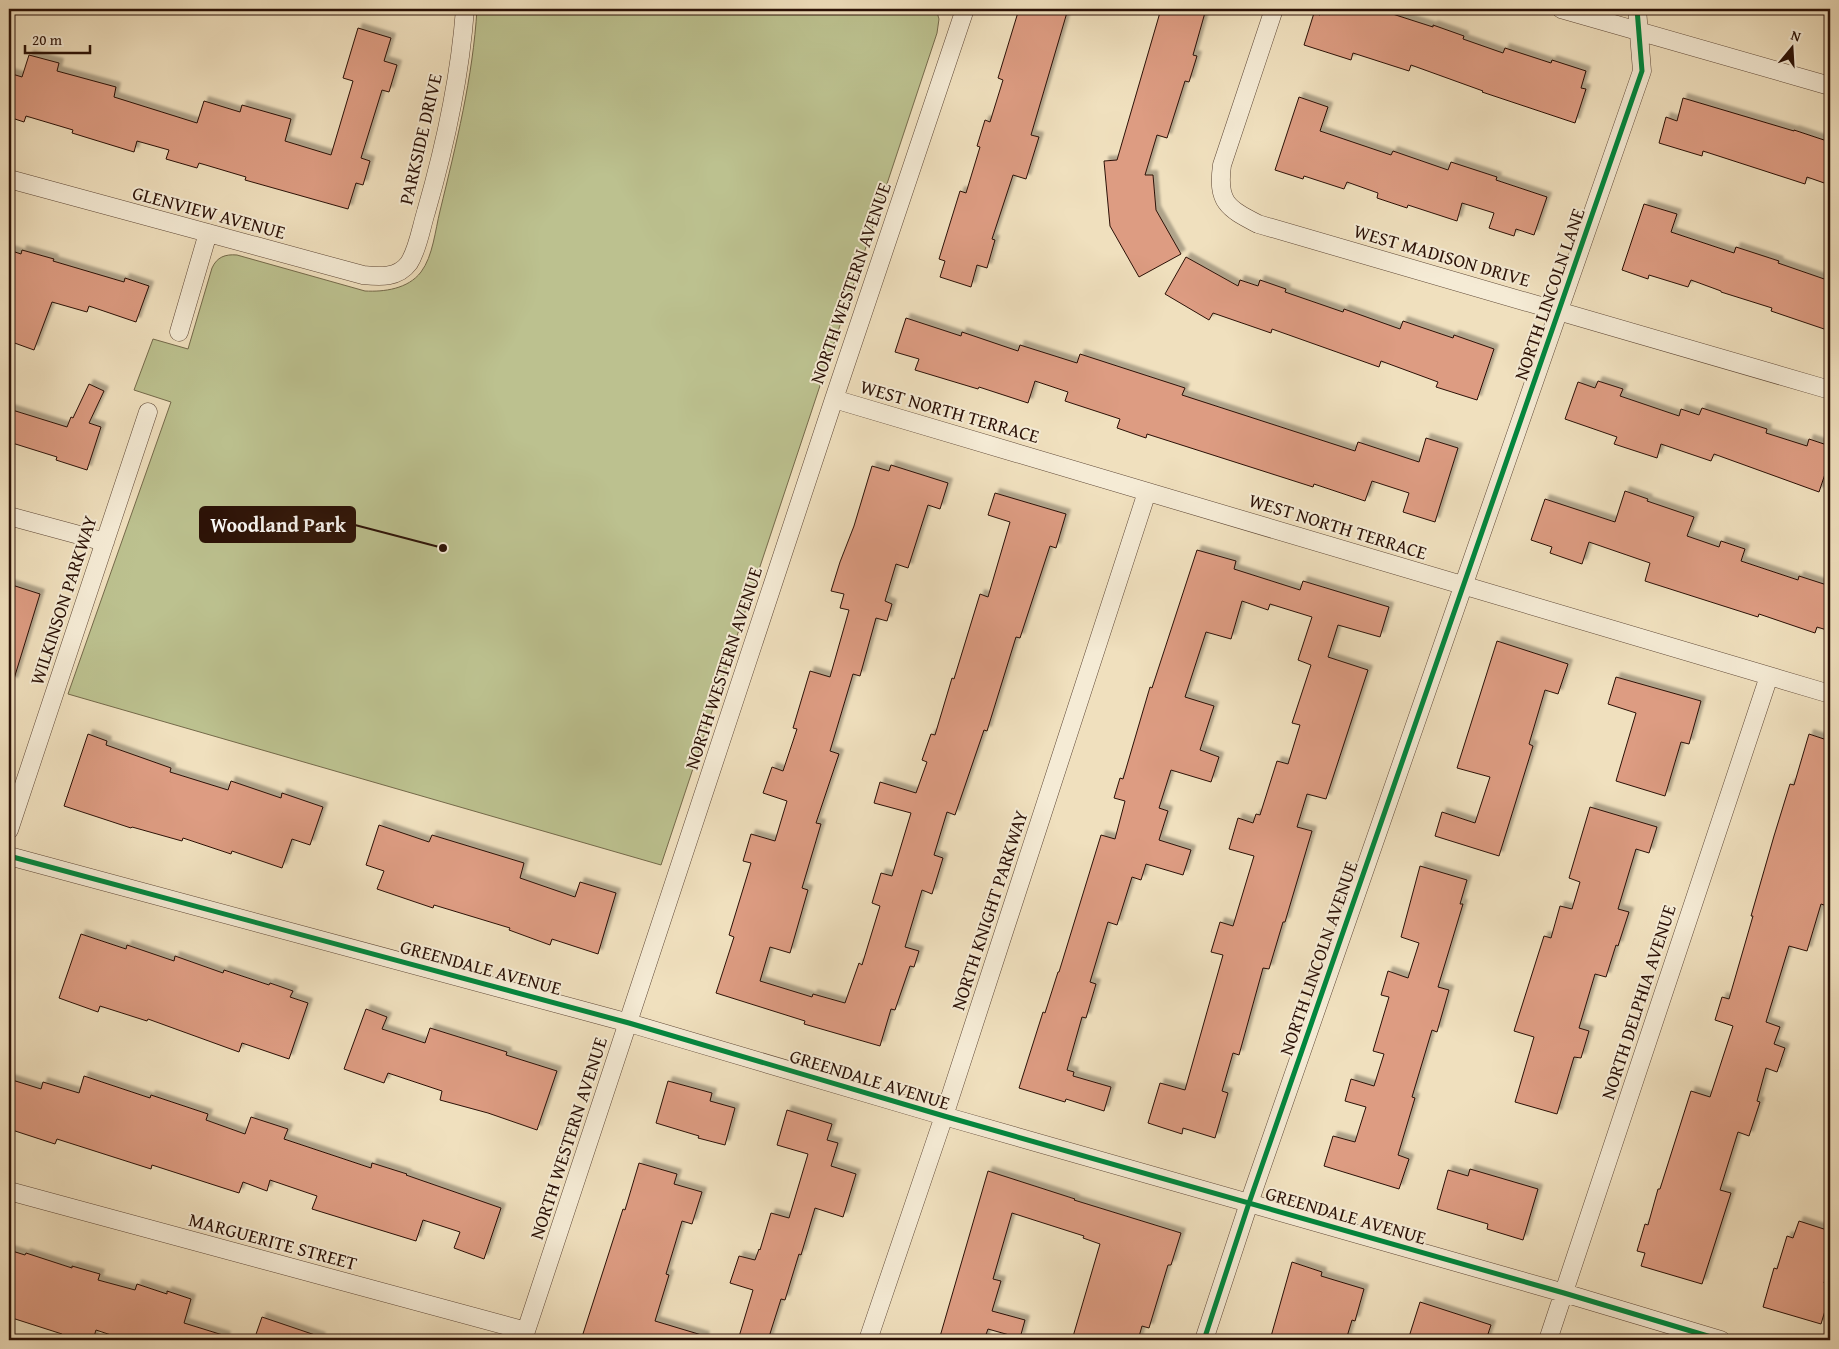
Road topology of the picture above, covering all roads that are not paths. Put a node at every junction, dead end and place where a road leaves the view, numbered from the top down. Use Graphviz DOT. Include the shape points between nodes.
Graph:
graph roads {
  1 [pos="466,9"];
  2 [pos="965,9"];
  3 [pos="1274,9"];
  4 [pos="1562,9"];
  5 [pos="1637,9"];
  6 [pos="1640,32"];
  7 [pos="1830,86"];
  8 [pos="9,179"];
  9 [pos="208,233"];
  10 [pos="399,272"];
  11 [pos="1559,310"];
  12 [pos="179,332"];
  13 [pos="1830,390"];
  14 [pos="834,399"];
  15 [pos="148,412"];
  16 [pos="1147,492"];
  17 [pos="9,516"];
  18 [pos="105,542"];
  19 [pos="1464,586"];
  20 [pos="1769,676"];
  21 [pos="1830,694"];
  22 [pos="9,830"];
  23 [pos="9,856"];
  24 [pos="629,1023"];
  25 [pos="944,1116"];
  26 [pos="9,1191"];
  27 [pos="1249,1203"];
  28 [pos="1564,1293"];
  29 [pos="525,1336"];
  30 [pos="868,1340"];
  31 [pos="1204,1340"];
  32 [pos="1548,1340"];
  33 [pos="1721,1340"];
  1 -- 10 [label="street, PARKSIDE DRIVE" via="463,44 440,165 416,245 409,262"];
  2 -- 14 [label="street, NORTH WESTERN AVENUE"];
  3 -- 11 [label="street, WEST MADISON DRIVE" via="1222,165 1220,183 1223,198 1235,212 1258,224"];
  4 -- 6 [label="street"];
  5 -- 6 [label="street, NORTH LINCOLN LANE"];
  6 -- 7 [label="street"];
  6 -- 11 [label="street, NORTH LINCOLN LANE" via="1642,71"];
  8 -- 9 [label="street, GLENVIEW AVENUE"];
  9 -- 10 [label="street, GLENVIEW AVENUE" via="364,275 383,277"];
  9 -- 12 [label="street"];
  11 -- 13 [label="street, WEST MADISON DRIVE"];
  11 -- 19 [label="street, NORTH LINCOLN LANE"];
  14 -- 16 [label="street, WEST NORTH TERRACE"];
  14 -- 24 [label="street, NORTH WESTERN AVENUE"];
  15 -- 18 [label="street, WILKINSON PARKWAY"];
  16 -- 19 [label="street, WEST NORTH TERRACE"];
  16 -- 25 [label="street, NORTH KNIGHT PARKWAY"];
  17 -- 18 [label="street"];
  18 -- 22 [label="street, WILKINSON PARKWAY"];
  19 -- 20 [label="street, WEST NORTH TERRACE"];
  19 -- 27 [label="street, NORTH LINCOLN AVENUE"];
  20 -- 21 [label="street, WEST NORTH TERRACE"];
  20 -- 28 [label="street, NORTH DELPHIA AVENUE"];
  23 -- 24 [label="street, GREENDALE AVENUE"];
  24 -- 25 [label="street, GREENDALE AVENUE"];
  24 -- 29 [label="street, NORTH WESTERN AVENUE"];
  25 -- 27 [label="street, GREENDALE AVENUE"];
  25 -- 30 [label="street, NORTH KNIGHT PARKWAY"];
  26 -- 29 [label="street, MARGUERITE STREET"];
  27 -- 28 [label="street, GREENDALE AVENUE"];
  27 -- 31 [label="street, NORTH LINCOLN AVENUE"];
  28 -- 32 [label="street, NORTH DELPHIA AVENUE"];
  28 -- 33 [label="street, GREENDALE AVENUE"];
}
